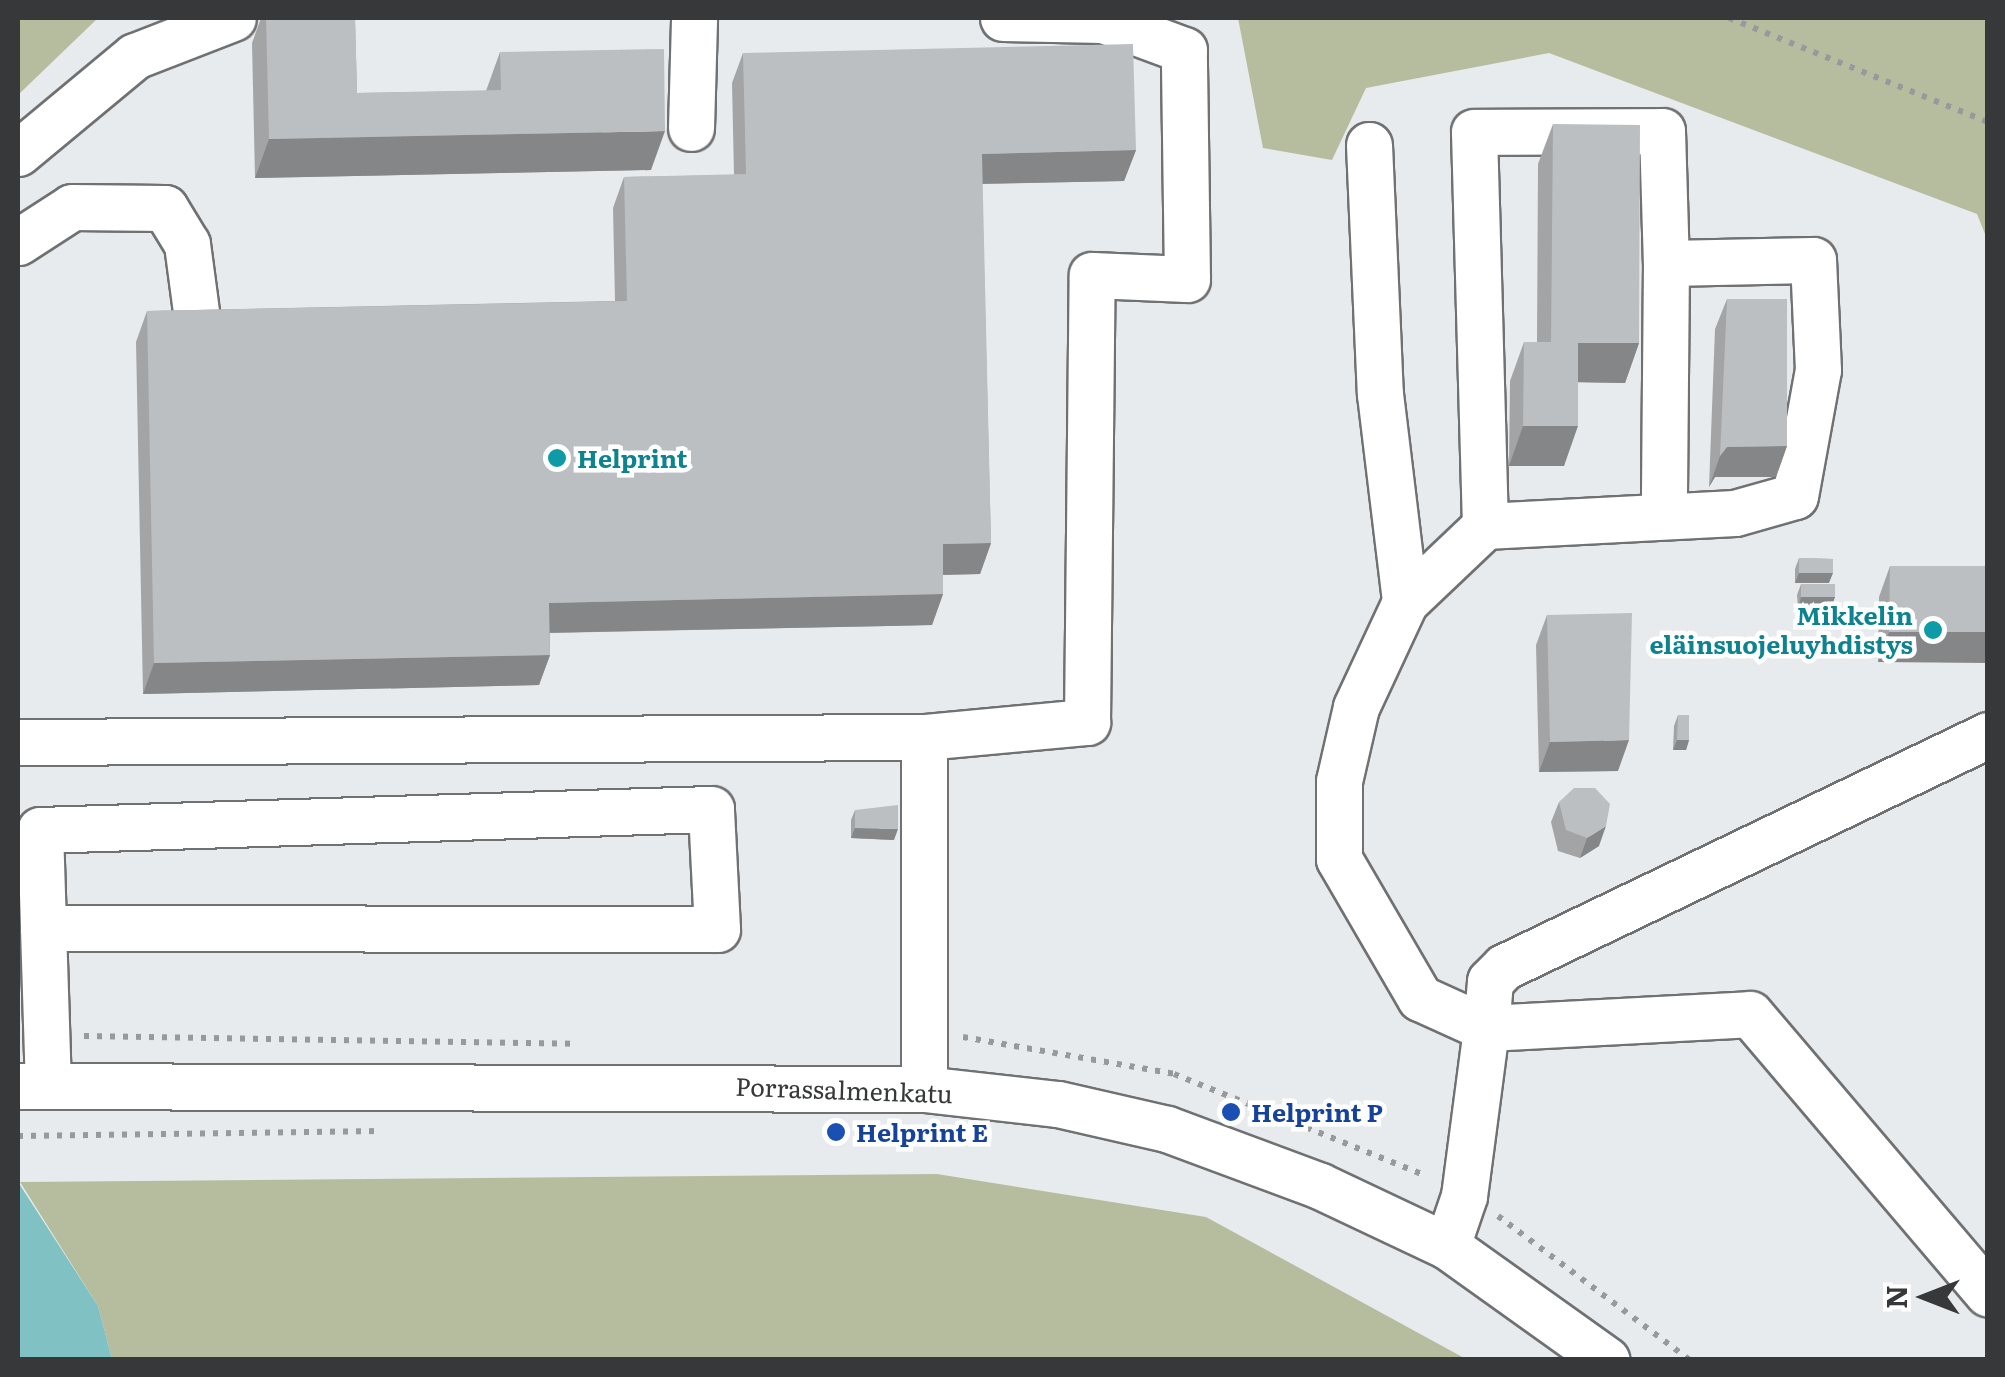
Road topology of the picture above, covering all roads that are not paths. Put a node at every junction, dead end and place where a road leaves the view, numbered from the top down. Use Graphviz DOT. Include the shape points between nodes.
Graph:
graph roads {
  1 [pos="233,18"];
  2 [pos="694,18"];
  3 [pos="1004,18"];
  4 [pos="690,128"];
  5 [pos="1369,145"];
  6 [pos="18,153"];
  7 [pos="18,242"];
  8 [pos="1666,263"];
  9 [pos="198,326"];
  10 [pos="1664,515"];
  11 [pos="1485,526"];
  12 [pos="1405,602"];
  13 [pos="1988,736"];
  14 [pos="924,738"];
  15 [pos="18,742"];
  16 [pos="43,928"];
  17 [pos="1486,1028"];
  18 [pos="33,1086"];
  19 [pos="924,1089"];
  20 [pos="1447,1246"];
  21 [pos="1988,1294"];
  22 [pos="1607,1360"];
  1 -- 6 [label="street" via="135,56"];
  2 -- 4 [label="street"];
  3 -- 14 [label="street" via="1103,20 1184,50 1187,279 1092,276 1087,722"];
  5 -- 12 [label="street" via="1380,394"];
  7 -- 9 [label="street" via="72,207 165,208 187,244"];
  8 -- 10 [label="street"];
  8 -- 10 [label="street" via="1813,260 1818,370 1795,496 1735,514"];
  8 -- 11 [label="street" via="1662,131 1474,132"];
  10 -- 11 [label="street"];
  11 -- 12 [label="street"];
  12 -- 17 [label="street" via="1356,707 1339,781 1339,859 1420,998"];
  13 -- 17 [label="street" via="1504,968 1490,981"];
  14 -- 15 [label="street"];
  14 -- 19 [label="street"];
  16 -- 16 [label="street" via="40,830 711,809 717,929"];
  16 -- 18 [label="street"];
  17 -- 20 [label="street" via="1464,1196"];
  17 -- 21 [label="street" via="1750,1014"];
  18 -- 19 [label="street, Porrassalmenkatu"];
  19 -- 20 [label="street, Porrassalmenkatu" via="1167,1129"];
  20 -- 22 [label="street, Porrassalmenkatu"];
}
